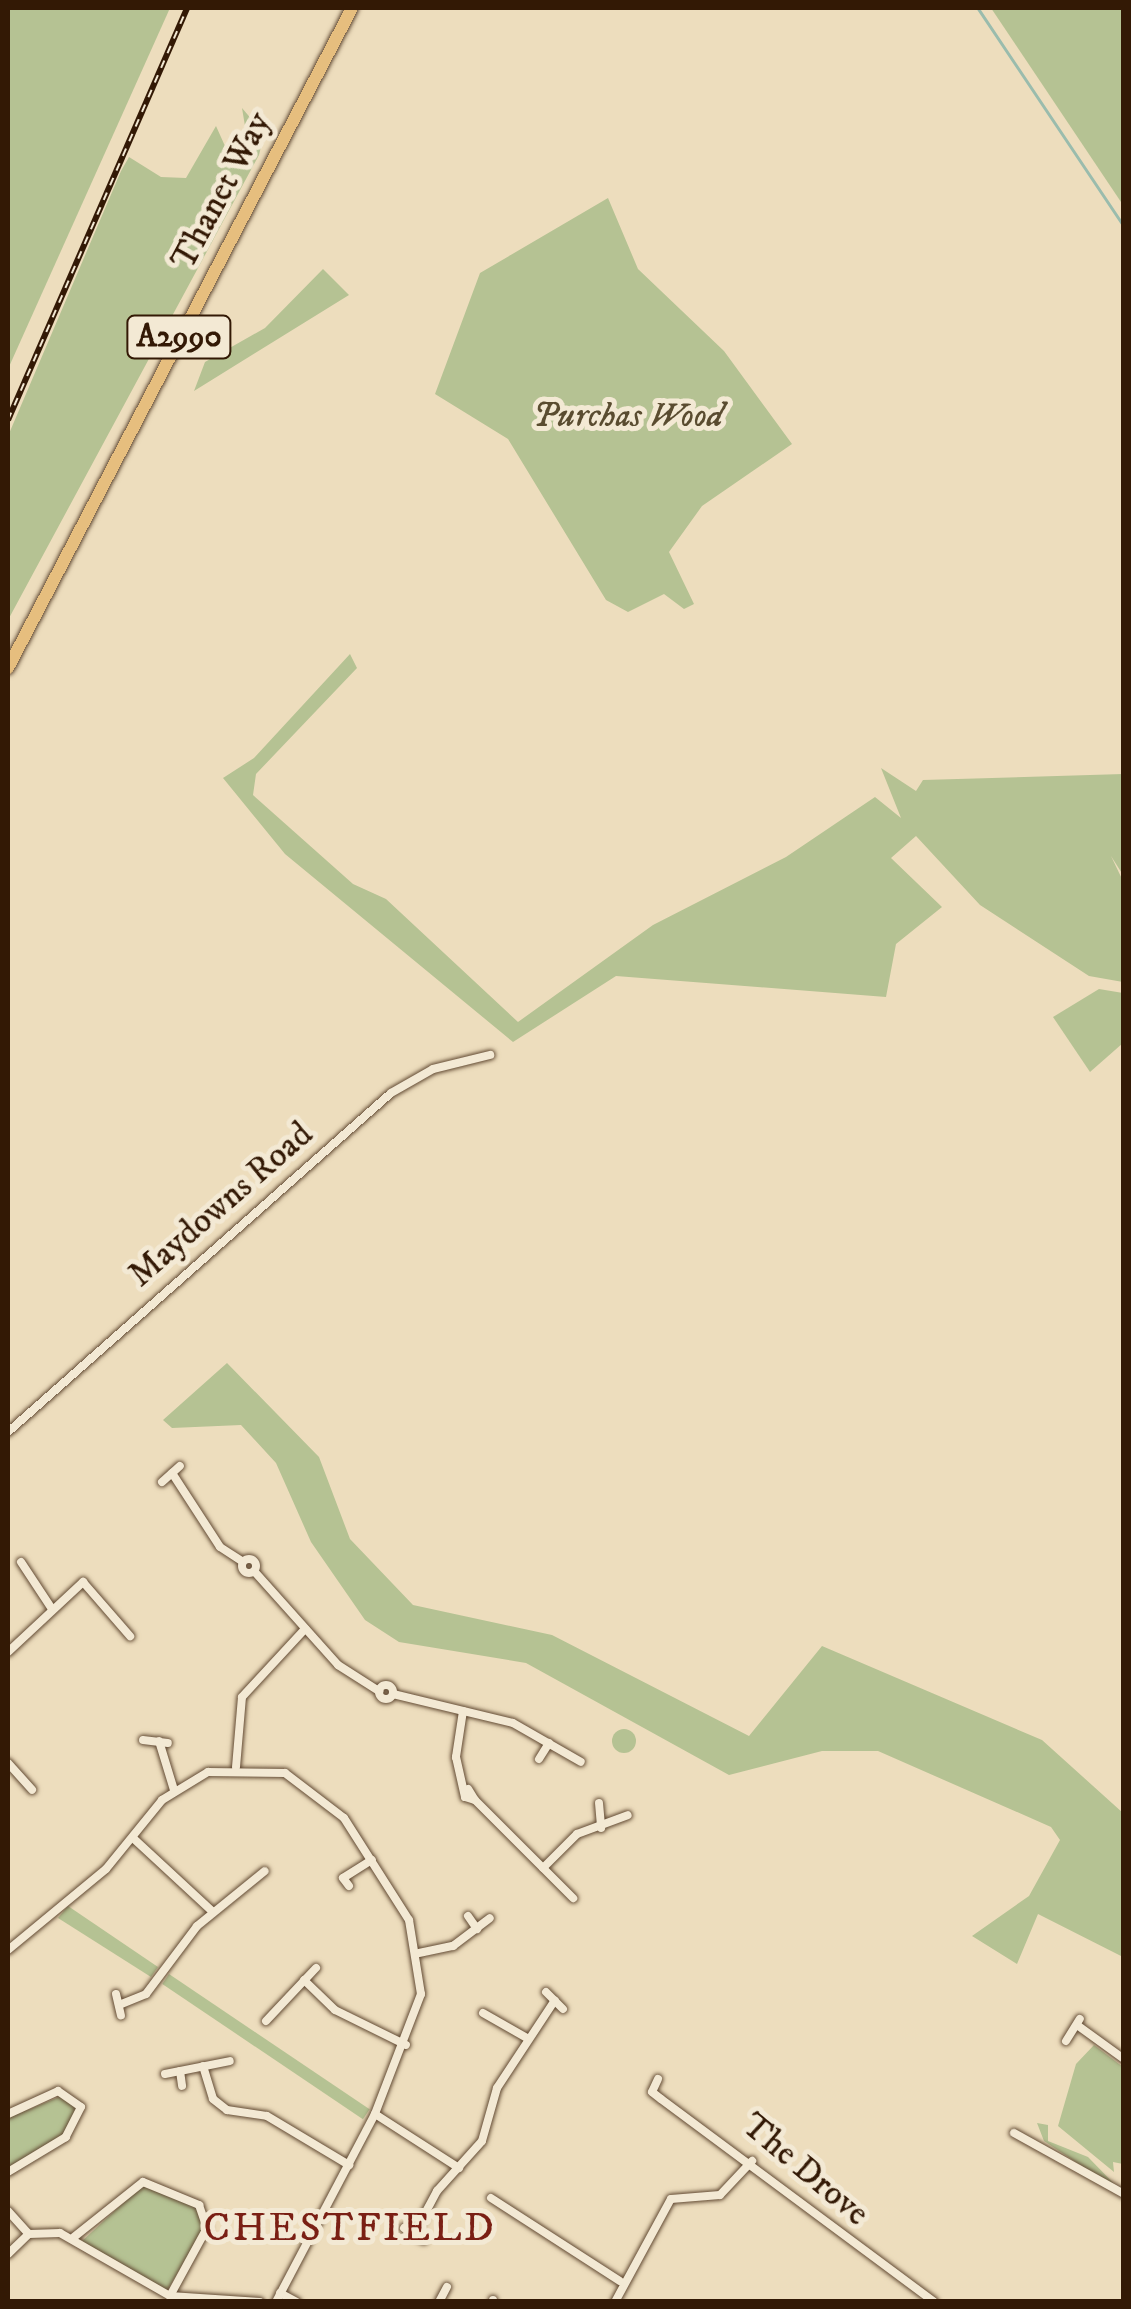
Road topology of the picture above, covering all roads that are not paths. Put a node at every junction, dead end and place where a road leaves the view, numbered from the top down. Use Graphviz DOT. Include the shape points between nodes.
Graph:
graph roads {
  1 [pos="352,8"];
  2 [pos="8,668"];
  3 [pos="490,1056"];
  4 [pos="8,1432"];
  5 [pos="180,1466"];
  6 [pos="172,1473"];
  7 [pos="162,1482"];
  8 [pos="21,1562"];
  9 [pos="52,1609"];
  10 [pos="305,1630"];
  11 [pos="130,1636"];
  12 [pos="8,1652"];
  13 [pos="247,1664"];
  14 [pos="257,1674"];
  15 [pos="463,1711"];
  16 [pos="144,1740"];
  17 [pos="549,1743"];
  18 [pos="539,1760"];
  19 [pos="8,1762"];
  20 [pos="581,1762"];
  21 [pos="236,1767"];
  22 [pos="32,1790"];
  23 [pos="174,1790"];
  24 [pos="600,1803"];
  25 [pos="628,1815"];
  26 [pos="601,1828"];
  27 [pos="133,1838"];
  28 [pos="372,1860"];
  29 [pos="542,1868"];
  30 [pos="266,1870"];
  31 [pos="348,1886"];
  32 [pos="573,1898"];
  33 [pos="212,1912"];
  34 [pos="468,1916"];
  35 [pos="490,1918"];
  36 [pos="478,1929"];
  37 [pos="8,1950"];
  38 [pos="162,1952"];
  39 [pos="419,1953"];
  40 [pos="172,1958"];
  41 [pos="316,1968"];
  42 [pos="304,1980"];
  43 [pos="546,1992"];
  44 [pos="116,1994"];
  45 [pos="554,2000"];
  46 [pos="263,2004"];
  47 [pos="119,2005"];
  48 [pos="501,2009"];
  49 [pos="564,2009"];
  50 [pos="273,2010"];
  51 [pos="483,2013"];
  52 [pos="122,2016"];
  53 [pos="495,2020"];
  54 [pos="266,2021"];
  55 [pos="527,2038"];
  56 [pos="1066,2041"];
  57 [pos="406,2045"];
  58 [pos="1124,2058"];
  59 [pos="230,2061"];
  60 [pos="203,2066"];
  61 [pos="180,2071"];
  62 [pos="165,2074"];
  63 [pos="658,2079"];
  64 [pos="182,2086"];
  65 [pos="8,2114"];
  66 [pos="374,2114"];
  67 [pos="1041,2126"];
  68 [pos="1014,2134"];
  69 [pos="1034,2138"];
  70 [pos="752,2161"];
  71 [pos="350,2165"];
  72 [pos="459,2168"];
  73 [pos="8,2172"];
  74 [pos="1124,2194"];
  75 [pos="491,2198"];
  76 [pos="8,2211"];
  77 [pos="404,2228"];
  78 [pos="29,2234"];
  79 [pos="414,2234"];
  80 [pos="74,2237"];
  81 [pos="424,2240"];
  82 [pos="8,2254"];
  83 [pos="620,2281"];
  84 [pos="447,2287"];
  85 [pos="170,2296"];
  86 [pos="278,2297"];
  87 [pos="441,2301"];
  88 [pos="260,2302"];
  89 [pos="298,2302"];
  90 [pos="615,2302"];
  91 [pos="934,2302"];
  1 -- 2 [label="main road, Thanet Way / A2990"];
  3 -- 4 [label="street, Maydowns Road" via="433,1069 392,1093"];
  5 -- 6 [label="street"];
  6 -- 7 [label="street"];
  6 -- 10 [label="street" via="220,1547 254,1571"];
  8 -- 9 [label="street"];
  9 -- 11 [label="street" via="84,1582"];
  9 -- 12 [label="street"];
  10 -- 14 [label="street"];
  10 -- 15 [label="street" via="384,1700 393,1694"];
  13 -- 14 [label="street"];
  14 -- 21 [label="street" via="237,1710"];
  15 -- 17 [label="street"];
  15 -- 29 [label="street" via="455,1746 468,1789"];
  16 -- 23 [label="street" via="164,1742"];
  17 -- 18 [label="street"];
  17 -- 20 [label="street"];
  19 -- 22 [label="street"];
  21 -- 23 [label="street"];
  21 -- 28 [label="street" via="285,1773 318,1790"];
  23 -- 27 [label="street"];
  24 -- 26 [label="street"];
  25 -- 26 [label="street"];
  26 -- 29 [label="street" via="577,1834"];
  27 -- 33 [label="street"];
  27 -- 37 [label="street"];
  28 -- 31 [label="street" via="343,1878"];
  28 -- 39 [label="street"];
  29 -- 32 [label="street"];
  30 -- 33 [label="street"];
  33 -- 40 [label="street"];
  34 -- 36 [label="street"];
  35 -- 36 [label="street"];
  36 -- 39 [label="street"];
  38 -- 40 [label="street"];
  39 -- 57 [label="street" via="421,1994"];
  40 -- 47 [label="street" via="146,1994"];
  41 -- 42 [label="street"];
  42 -- 50 [label="street"];
  42 -- 57 [label="street" via="335,2010"];
  43 -- 45 [label="street"];
  44 -- 47 [label="street"];
  45 -- 49 [label="street"];
  45 -- 55 [label="street"];
  46 -- 50 [label="street"];
  47 -- 52 [label="street"];
  48 -- 53 [label="street"];
  50 -- 54 [label="street"];
  51 -- 53 [label="street"];
  53 -- 55 [label="street"];
  55 -- 72 [label="street" via="497,2088 482,2141"];
  56 -- 58 [label="street" via="1079,2022"];
  57 -- 66 [label="street"];
  59 -- 60 [label="street"];
  60 -- 61 [label="street"];
  60 -- 71 [label="street" via="213,2099 227,2110 268,2116"];
  61 -- 62 [label="street"];
  61 -- 64 [label="street"];
  63 -- 70 [label="street, The Drove" via="652,2092"];
  65 -- 73 [label="street" via="58,2091 81,2107 66,2137"];
  66 -- 71 [label="street"];
  66 -- 72 [label="street"];
  67 -- 69 [label="street"];
  68 -- 69 [label="street"];
  69 -- 74 [label="street"];
  70 -- 83 [label="street" via="720,2195 671,2199"];
  70 -- 91 [label="street, The Drove"];
  71 -- 86 [label="street"];
  72 -- 79 [label="street"];
  75 -- 83 [label="street"];
  76 -- 78 [label="street"];
  77 -- 79 [label="street"];
  78 -- 80 [label="street"];
  78 -- 82 [label="street"];
  79 -- 81 [label="street"];
  80 -- 85 [label="street"];
  80 -- 85 [label="street" via="143,2182 200,2205 207,2228"];
  83 -- 90 [label="street"];
  84 -- 87 [label="street"];
  85 -- 88 [label="street"];
  86 -- 89 [label="street"];
}
